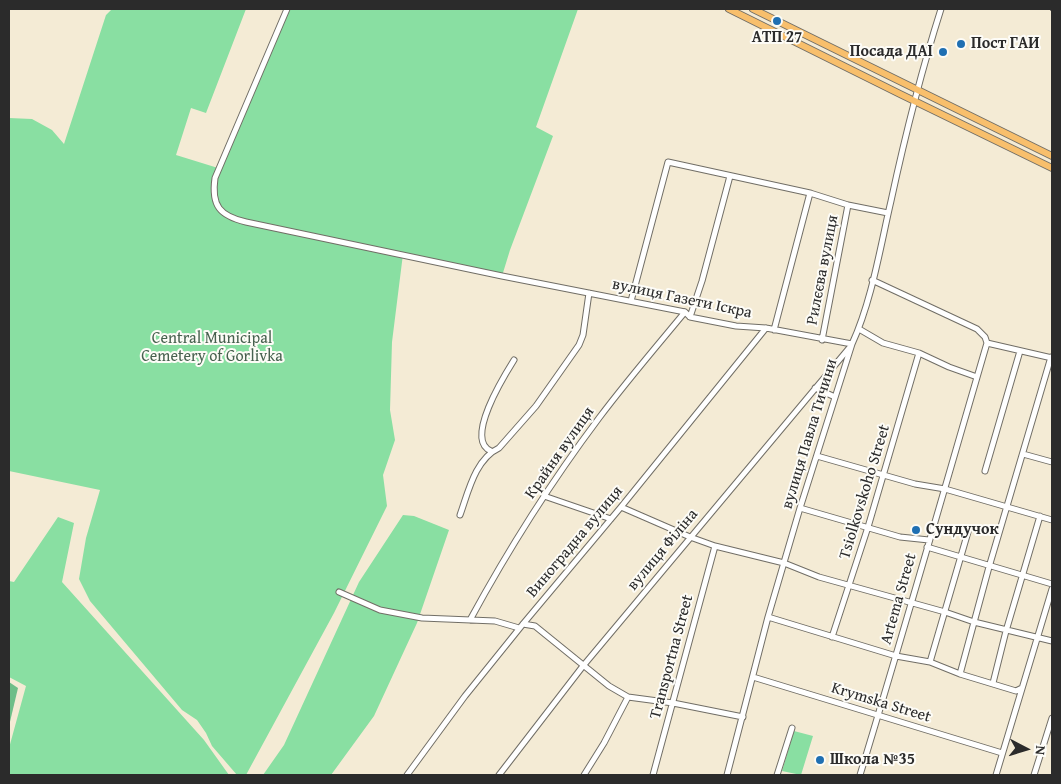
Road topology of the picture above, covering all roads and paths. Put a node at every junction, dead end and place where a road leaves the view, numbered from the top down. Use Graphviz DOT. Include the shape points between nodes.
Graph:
graph roads {
  1 [pos="287,9"];
  2 [pos="729,9"];
  3 [pos="753,9"];
  4 [pos="941,9"];
  5 [pos="918,89"];
  6 [pos="914,101"];
  7 [pos="1052,156"];
  8 [pos="1052,168"];
  9 [pos="730,176"];
  10 [pos="810,193"];
  11 [pos="848,205"];
  12 [pos="888,213"];
  13 [pos="872,280"];
  14 [pos="589,294"];
  15 [pos="631,301"];
  16 [pos="685,312"];
  17 [pos="690,317"];
  18 [pos="766,328"];
  19 [pos="859,328"];
  20 [pos="774,330"];
  21 [pos="822,340"];
  22 [pos="987,343"];
  23 [pos="852,344"];
  24 [pos="1020,351"];
  25 [pos="919,353"];
  26 [pos="1052,357"];
  27 [pos="514,360"];
  28 [pos="978,376"];
  29 [pos="815,388"];
  30 [pos="835,397"];
  31 [pos="492,452"];
  32 [pos="1023,454"];
  33 [pos="817,456"];
  34 [pos="1052,462"];
  35 [pos="985,471"];
  36 [pos="883,475"];
  37 [pos="945,489"];
  38 [pos="544,496"];
  39 [pos="621,507"];
  40 [pos="1008,507"];
  41 [pos="800,508"];
  42 [pos="460,516"];
  43 [pos="1040,516"];
  44 [pos="611,519"];
  45 [pos="1052,520"];
  46 [pos="868,528"];
  47 [pos="968,532"];
  48 [pos="690,537"];
  49 [pos="929,540"];
  50 [pos="715,546"];
  51 [pos="927,547"];
  52 [pos="960,558"];
  53 [pos="784,563"];
  54 [pos="989,567"];
  55 [pos="1022,576"];
  56 [pos="1052,584"];
  57 [pos="850,585"];
  58 [pos="1052,589"];
  59 [pos="339,592"];
  60 [pos="913,602"];
  61 [pos="945,612"];
  62 [pos="768,617"];
  63 [pos="470,620"];
  64 [pos="974,622"];
  65 [pos="521,626"];
  66 [pos="1006,631"];
  67 [pos="832,637"];
  68 [pos="1038,637"];
  69 [pos="1052,641"];
  70 [pos="896,656"];
  71 [pos="930,662"];
  72 [pos="582,666"];
  73 [pos="960,674"];
  74 [pos="753,677"];
  75 [pos="993,683"];
  76 [pos="1022,688"];
  77 [pos="628,697"];
  78 [pos="673,703"];
  79 [pos="878,715"];
  80 [pos="743,717"];
  81 [pos="1052,718"];
  82 [pos="792,728"];
  83 [pos="1002,753"];
  84 [pos="407,775"];
  85 [pos="499,775"];
  86 [pos="584,775"];
  87 [pos="652,775"];
  88 [pos="727,775"];
  89 [pos="777,775"];
  90 [pos="860,775"];
  91 [pos="996,775"];
  92 [pos="1034,775"];
  1 -- 14 [label="street, вулиця Газети Іскра" via="218,168 214,187 221,212 246,222"];
  2 -- 6 [label="main road"];
  3 -- 5 [label="main road"];
  4 -- 5 [label="street, вулиця Павла Тичини"];
  5 -- 6 [label="street, вулиця Павла Тичини"];
  5 -- 7 [label="main road"];
  6 -- 8 [label="main road"];
  6 -- 12 [label="street, вулиця Павла Тичини"];
  9 -- 10 [label="street"];
  9 -- 15 [label="street" via="668,162"];
  9 -- 17 [label="street"];
  10 -- 11 [label="street"];
  10 -- 20 [label="street"];
  11 -- 12 [label="street"];
  11 -- 21 [label="street, Рилєєва вулиця"];
  12 -- 13 [label="street, вулиця Павла Тичини"];
  13 -- 19 [label="street, вулиця Павла Тичини"];
  13 -- 22 [label="street" via="976,329"];
  14 -- 15 [label="street, вулиця Газети Іскра"];
  14 -- 31 [label="street" via="579,345 536,406"];
  15 -- 16 [label="street, вулиця Газети Іскра"];
  16 -- 17 [label="street, вулиця Газети Іскра"];
  16 -- 38 [label="street, Крайня вулиця" via="598,419"];
  17 -- 18 [label="street, вулиця Газети Іскра"];
  18 -- 20 [label="street, вулиця Газети Іскра"];
  18 -- 39 [label="street, Виноградна вулиця"];
  19 -- 23 [label="street, вулиця Павла Тичини"];
  19 -- 25 [label="street" via="883,343"];
  20 -- 21 [label="street, вулиця Газети Іскра"];
  21 -- 23 [label="street, вулиця Газети Іскра"];
  22 -- 24 [label="street"];
  22 -- 28 [label="street, Artema Street"];
  23 -- 29 [label="street, вулиця Філіна"];
  23 -- 30 [label="street, вулиця Павла Тичини"];
  24 -- 26 [label="street"];
  24 -- 35 [label="street"];
  25 -- 28 [label="street"];
  25 -- 36 [label="street, Tsiolkovskoho Street"];
  26 -- 32 [label="street"];
  27 -- 31 [label="street" via="488,409 481,434 487,450"];
  28 -- 37 [label="street, Artema Street"];
  29 -- 30 [label="street"];
  29 -- 48 [label="street, вулиця Філіна"];
  30 -- 33 [label="street, вулиця Павла Тичини"];
  31 -- 42 [label="street" via="480,465"];
  32 -- 34 [label="street"];
  32 -- 40 [label="street"];
  33 -- 36 [label="street"];
  33 -- 41 [label="street, вулиця Павла Тичини"];
  36 -- 37 [label="street"];
  36 -- 46 [label="street, Tsiolkovskoho Street"];
  37 -- 40 [label="street"];
  37 -- 49 [label="street, Artema Street"];
  38 -- 44 [label="street"];
  38 -- 63 [label="street, Крайня вулиця"];
  39 -- 44 [label="street, Виноградна вулиця"];
  39 -- 48 [label="street"];
  40 -- 43 [label="street"];
  40 -- 54 [label="street"];
  41 -- 46 [label="street"];
  41 -- 53 [label="street, вулиця Павла Тичини"];
  43 -- 45 [label="street"];
  43 -- 55 [label="street"];
  44 -- 65 [label="street, Виноградна вулиця"];
  46 -- 49 [label="street" via="900,537"];
  46 -- 57 [label="street, Tsiolkovskoho Street"];
  47 -- 52 [label="street"];
  48 -- 50 [label="street"];
  48 -- 72 [label="street, вулиця Філіна"];
  49 -- 51 [label="street, Artema Street"];
  50 -- 53 [label="street"];
  50 -- 78 [label="street, Transportna Street"];
  51 -- 52 [label="street"];
  51 -- 60 [label="street, Artema Street"];
  52 -- 54 [label="street"];
  52 -- 61 [label="street"];
  53 -- 57 [label="street"];
  53 -- 62 [label="street, вулиця Павла Тичини"];
  54 -- 55 [label="street"];
  54 -- 64 [label="street"];
  55 -- 56 [label="street"];
  55 -- 66 [label="street"];
  57 -- 60 [label="street"];
  57 -- 67 [label="street, Tsiolkovskoho Street"];
  58 -- 68 [label="street"];
  59 -- 63 [label="street" via="380,610 422,618"];
  60 -- 61 [label="street"];
  60 -- 70 [label="street, Artema Street"];
  61 -- 64 [label="street"];
  61 -- 71 [label="street"];
  62 -- 67 [label="street"];
  62 -- 74 [label="street, вулиця Павла Тичини"];
  63 -- 65 [label="street"];
  64 -- 66 [label="street"];
  64 -- 73 [label="street"];
  65 -- 72 [label="street" via="535,626"];
  65 -- 84 [label="street, Виноградна вулиця"];
  66 -- 68 [label="street"];
  66 -- 75 [label="street"];
  67 -- 70 [label="street"];
  68 -- 69 [label="street"];
  68 -- 76 [label="street"];
  70 -- 71 [label="street"];
  70 -- 79 [label="street, Artema Street"];
  71 -- 73 [label="street"];
  72 -- 77 [label="street"];
  72 -- 85 [label="street, вулиця Філіна"];
  73 -- 75 [label="street"];
  74 -- 79 [label="street, Krymska Street"];
  74 -- 80 [label="street, вулиця Павла Тичини"];
  75 -- 76 [label="street" via="1016,691"];
  76 -- 83 [label="street"];
  77 -- 78 [label="street"];
  77 -- 86 [label="street"];
  78 -- 80 [label="street"];
  78 -- 87 [label="street, Transportna Street"];
  79 -- 83 [label="street, Krymska Street"];
  79 -- 90 [label="street, Artema Street"];
  80 -- 88 [label="street, вулиця Павла Тичини"];
  81 -- 92 [label="street"];
  82 -- 89 [label="street"];
  83 -- 91 [label="street"];
}
